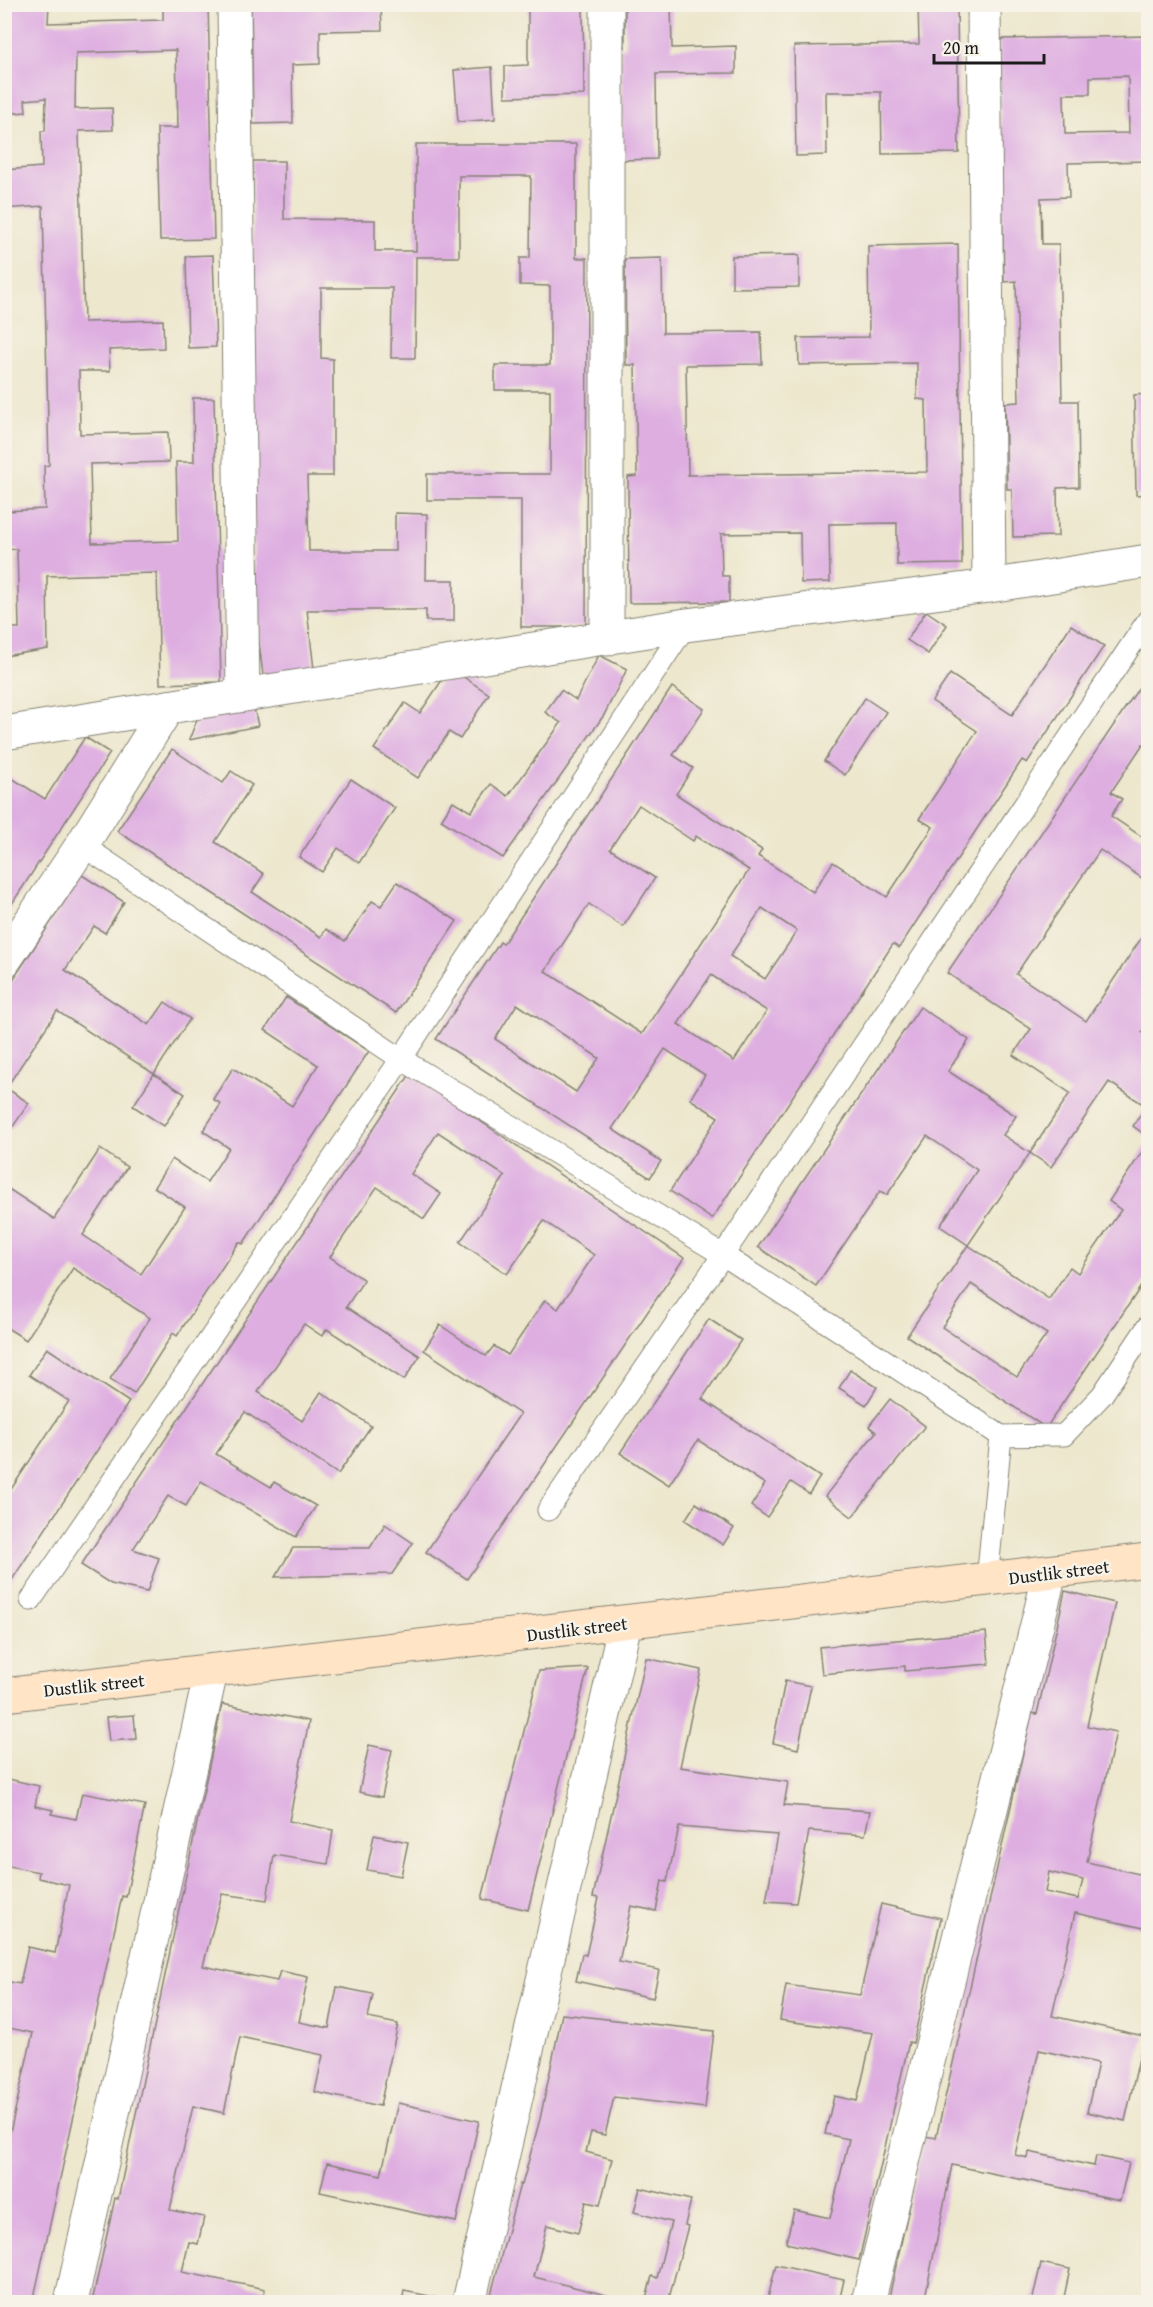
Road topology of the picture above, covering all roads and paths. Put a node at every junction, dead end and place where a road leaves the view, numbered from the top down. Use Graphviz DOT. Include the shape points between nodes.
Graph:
graph roads {
  1 [pos="234,4"];
  2 [pos="607,4"];
  3 [pos="984,4"];
  4 [pos="1149,561"];
  5 [pos="989,586"];
  6 [pos="1149,620"];
  7 [pos="686,625"];
  8 [pos="607,639"];
  9 [pos="243,695"];
  10 [pos="168,707"];
  11 [pos="4,733"];
  12 [pos="82,845"];
  13 [pos="4,961"];
  14 [pos="401,1059"];
  15 [pos="723,1255"];
  16 [pos="1149,1326"];
  17 [pos="1000,1436"];
  18 [pos="548,1510"];
  19 [pos="1149,1560"];
  20 [pos="1050,1573"];
  21 [pos="987,1581"];
  22 [pos="31,1600"];
  23 [pos="625,1623"];
  24 [pos="211,1671"];
  25 [pos="4,1695"];
  26 [pos="71,2302"];
  27 [pos="469,2302"];
  28 [pos="868,2302"];
  1 -- 9 [label="street"];
  2 -- 8 [label="street"];
  3 -- 5 [label="street"];
  4 -- 5 [label="street"];
  5 -- 7 [label="street"];
  6 -- 15 [label="lane"];
  7 -- 8 [label="street"];
  7 -- 14 [label="lane"];
  8 -- 9 [label="street"];
  9 -- 10 [label="street"];
  10 -- 11 [label="street"];
  10 -- 12 [label="street"];
  12 -- 13 [label="street"];
  12 -- 14 [label="lane"];
  14 -- 15 [label="lane"];
  14 -- 22 [label="lane"];
  15 -- 17 [label="lane"];
  15 -- 18 [label="lane"];
  16 -- 17 [label="lane" via="1102,1395 1064,1434"];
  17 -- 21 [label="lane"];
  19 -- 20 [label="street, Dustlik street"];
  20 -- 21 [label="street, Dustlik street"];
  20 -- 28 [label="street"];
  21 -- 23 [label="street, Dustlik street"];
  23 -- 24 [label="street, Dustlik street"];
  23 -- 27 [label="street"];
  24 -- 25 [label="street, Dustlik street"];
  24 -- 26 [label="street"];
}
